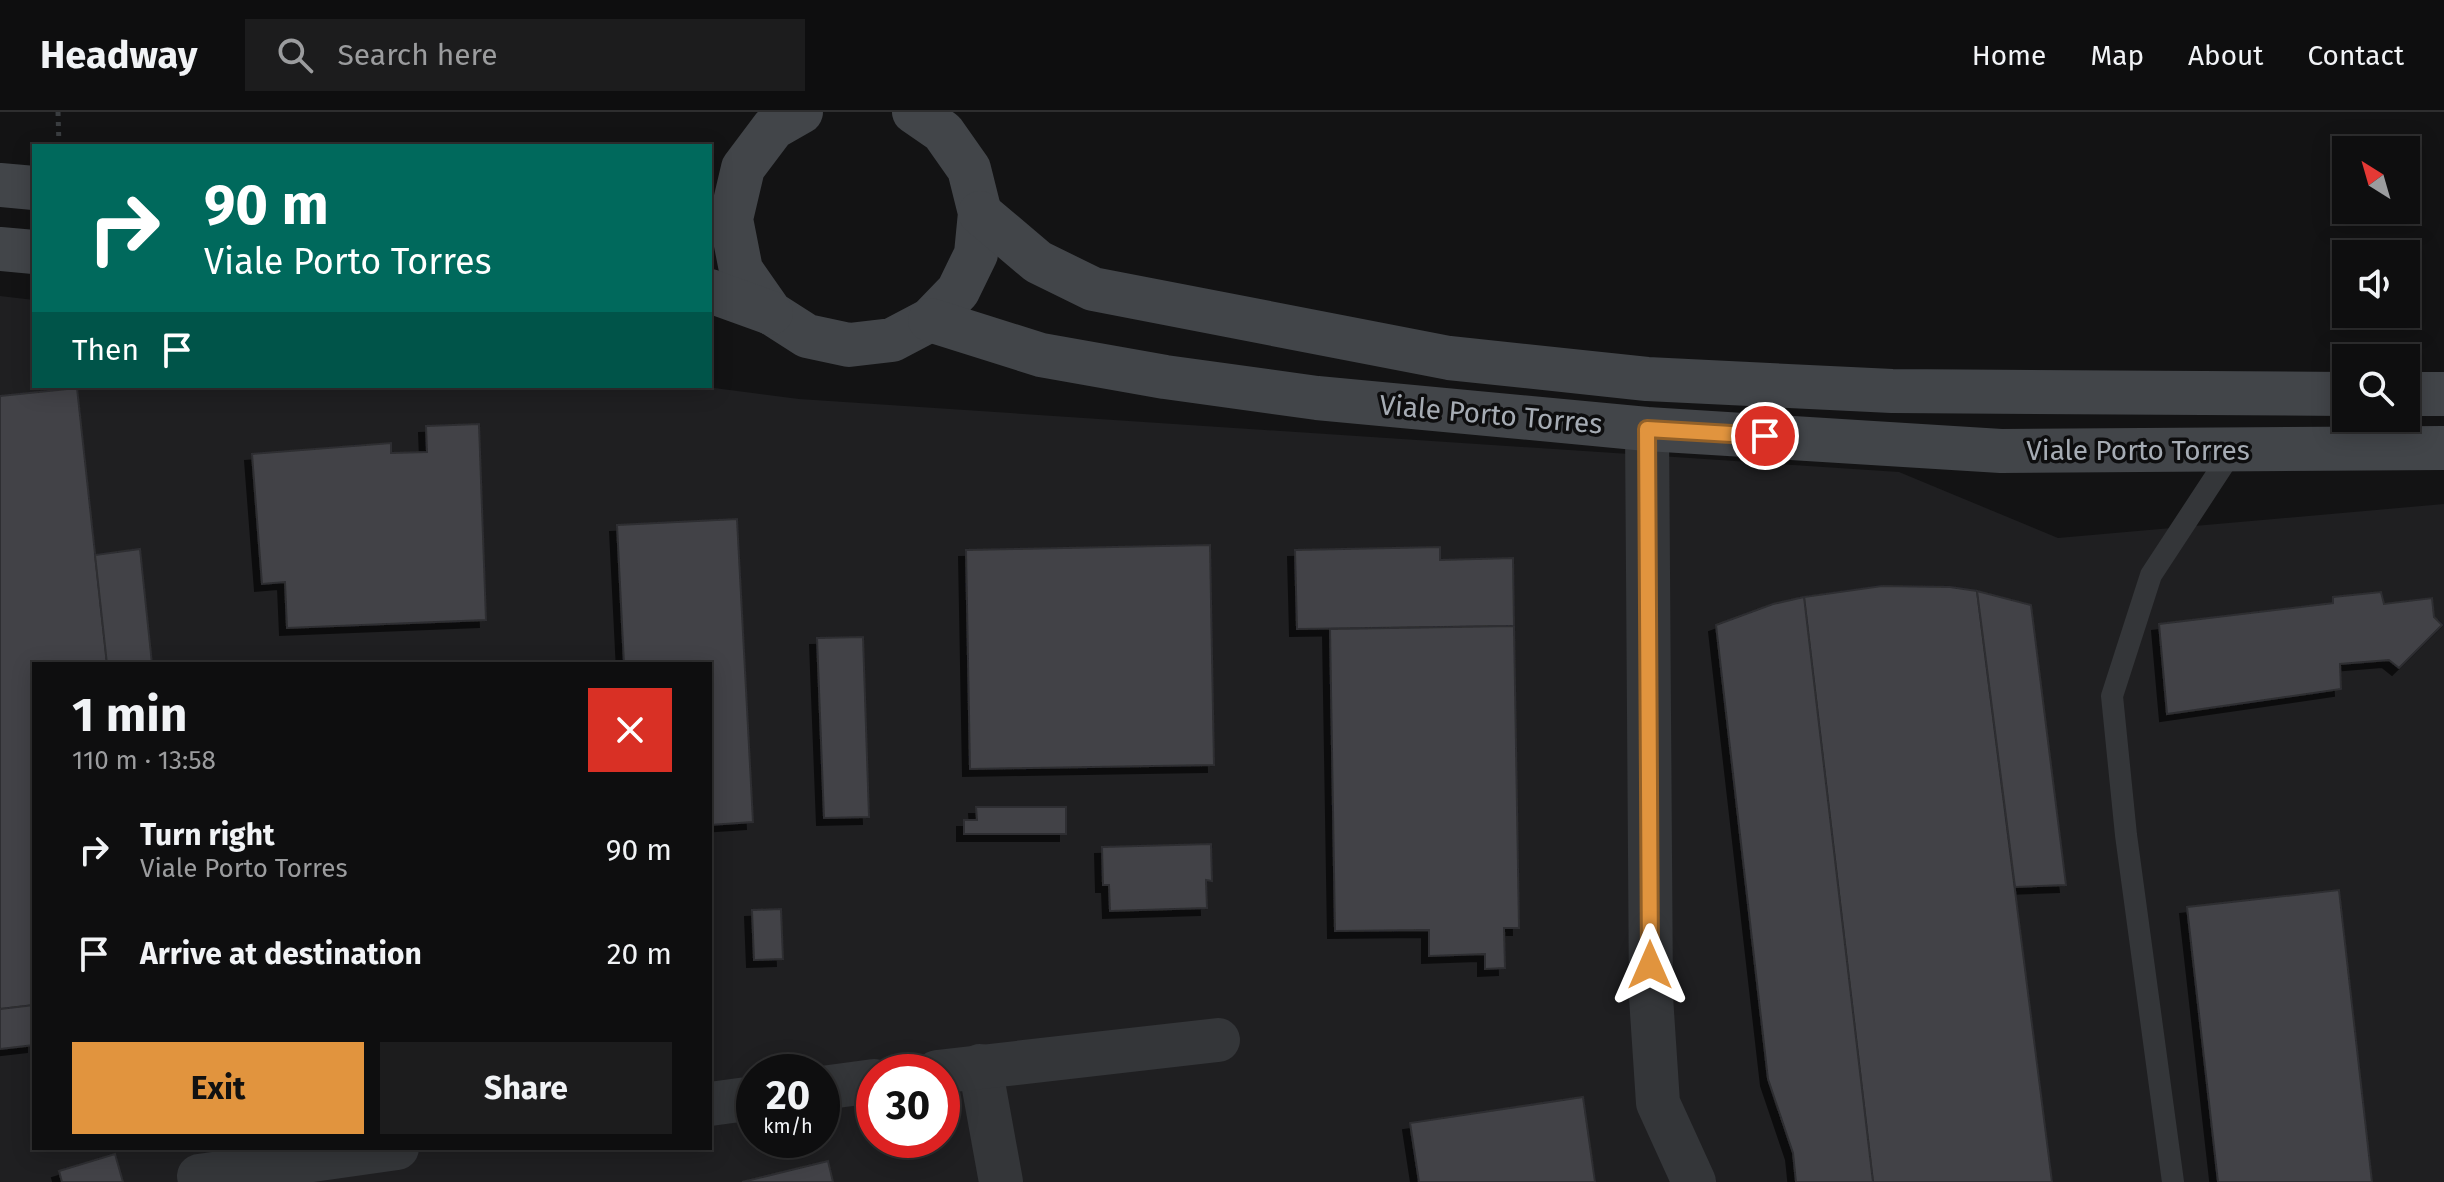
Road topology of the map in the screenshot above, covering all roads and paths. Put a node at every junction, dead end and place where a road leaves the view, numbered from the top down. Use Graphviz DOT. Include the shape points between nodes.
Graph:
graph roads {
  1 [pos="58,112"];
  2 [pos="801,112"];
  3 [pos="932,119"];
  4 [pos="59,144"];
  5 [pos="726,177"];
  6 [pos="0,185"];
  7 [pos="32,188"];
  8 [pos="980,213"];
  9 [pos="0,249"];
  10 [pos="32,252"];
  11 [pos="712,292"];
  12 [pos="771,313"];
  13 [pos="930,320"];
  14 [pos="2332,394"];
  15 [pos="2420,394"];
  16 [pos="2444,394"];
  17 [pos="1647,429"];
  18 [pos="2444,448"];
  19 [pos="2233,450"];
  20 [pos="1218,1040"];
  21 [pos="980,1066"];
  22 [pos="960,1069"];
  23 [pos="736,1100"];
  24 [pos="712,1104"];
  25 [pos="384,1150"];
  26 [pos="200,1179"];
  27 [pos="1001,1182"];
  28 [pos="1694,1182"];
  29 [pos="2173,1182"];
  1 -- 4 [label="path"];
  2 -- 5 [label="main road" via="773,128"];
  3 -- 8 [label="main road" via="969,169"];
  5 -- 12 [label="main road" via="741,270"];
  6 -- 7 [label="main road"];
  8 -- 13 [label="main road" via="976,254 958,291"];
  8 -- 14 [label="main road, Viale Porto Torres" via="1038,262 1093,289 1449,358 1647,379 1892,391"];
  9 -- 10 [label="main road"];
  11 -- 12 [label="main road"];
  12 -- 13 [label="main road" via="807,336 849,345 892,340"];
  13 -- 17 [label="main road, Viale Porto Torres" via="1041,355 1165,377 1317,398"];
  15 -- 16 [label="main road"];
  17 -- 19 [label="main road, Viale Porto Torres" via="2001,451"];
  17 -- 28 [label="street" via="1651,997 1658,1103"];
  18 -- 19 [label="main road, Viale Porto Torres"];
  19 -- 29 [label="lane" via="2151,575 2112,696"];
  20 -- 21 [label="street"];
  21 -- 22 [label="street"];
  21 -- 27 [label="street"];
  23 -- 24 [label="street"];
  25 -- 26 [label="street"];
}
